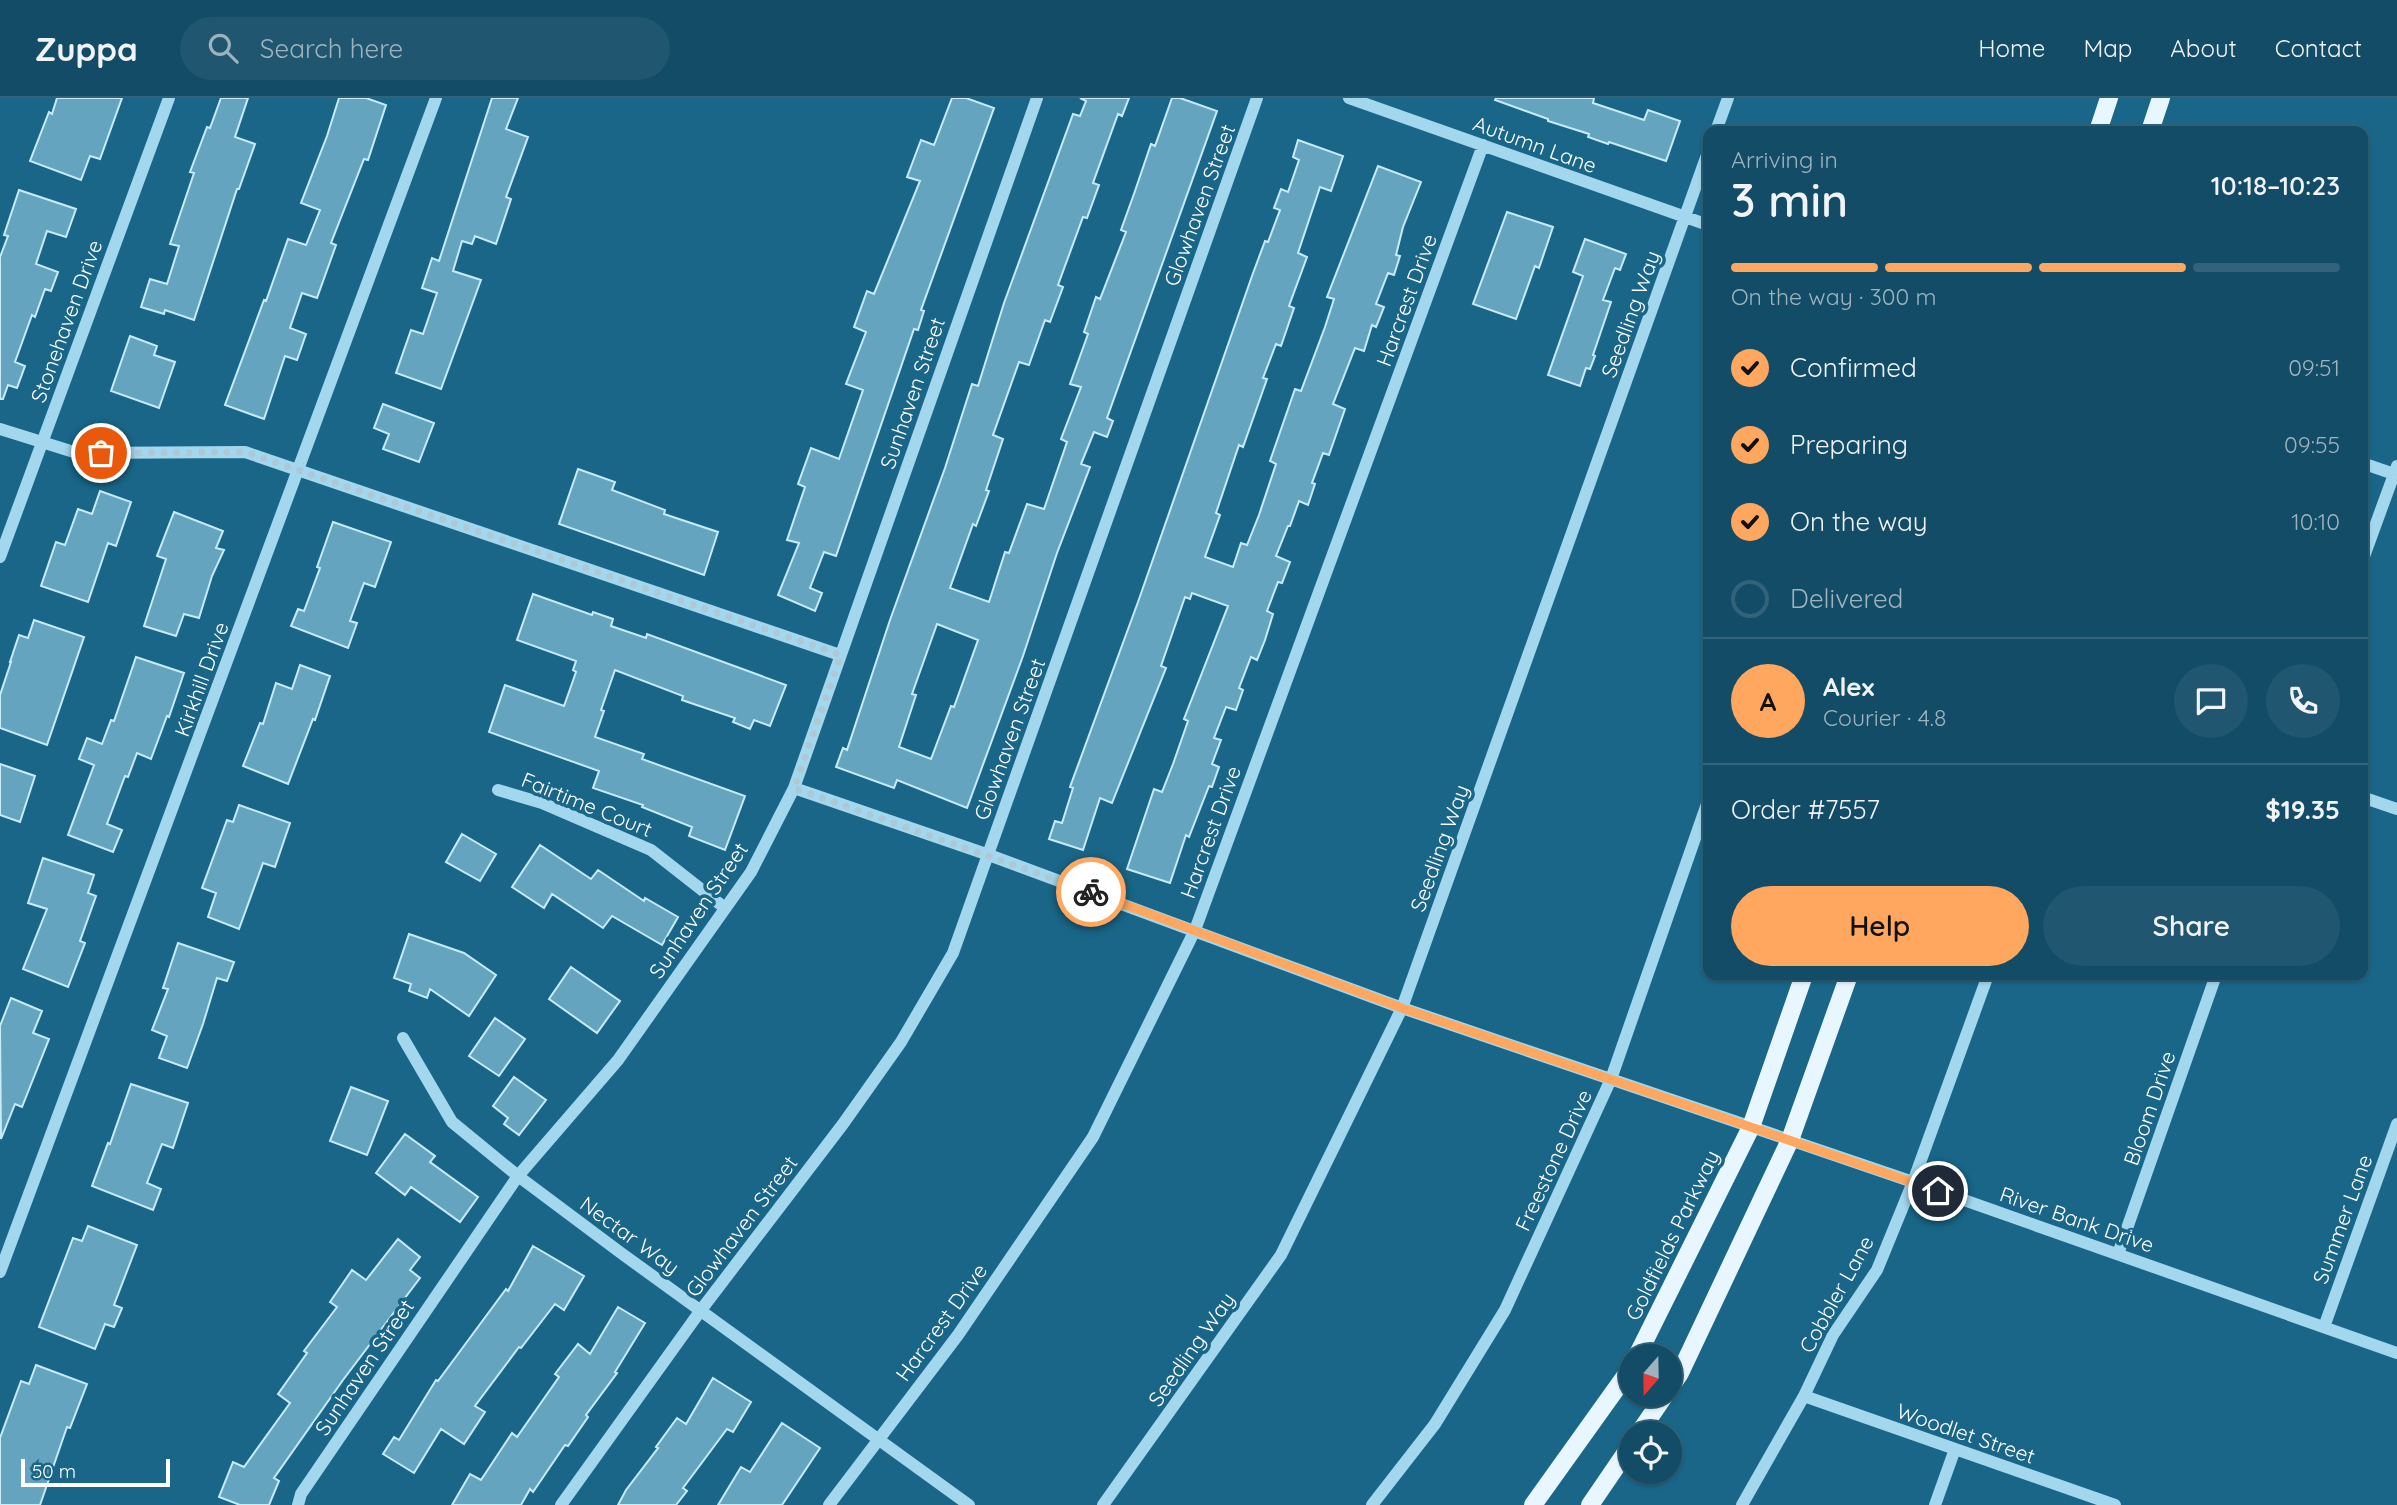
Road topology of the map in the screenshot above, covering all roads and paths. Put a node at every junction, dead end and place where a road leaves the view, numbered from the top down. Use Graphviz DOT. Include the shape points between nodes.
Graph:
graph roads {
  1 [pos="169,98"];
  2 [pos="436,98"];
  3 [pos="1037,98"];
  4 [pos="1257,98"];
  5 [pos="1349,98"];
  6 [pos="1727,98"];
  7 [pos="2109,98"];
  8 [pos="2161,98"];
  9 [pos="1718,126"];
  10 [pos="2100,126"];
  11 [pos="2152,126"];
  12 [pos="1483,145"];
  13 [pos="1703,166"];
  14 [pos="1685,217"];
  15 [pos="1703,223"];
  16 [pos="0,429"];
  17 [pos="42,444"];
  18 [pos="2368,464"];
  19 [pos="300,469"];
  20 [pos="2395,470"];
  21 [pos="2368,545"];
  22 [pos="0,557"];
  23 [pos="841,655"];
  24 [pos="794,788"];
  25 [pos="498,790"];
  26 [pos="2368,799"];
  27 [pos="2397,809"];
  28 [pos="1703,815"];
  29 [pos="989,855"];
  30 [pos="725,908"];
  31 [pos="1195,930"];
  32 [pos="1802,980"];
  33 [pos="1847,980"];
  34 [pos="1986,980"];
  35 [pos="2214,980"];
  36 [pos="1402,1008"];
  37 [pos="404,1038"];
  38 [pos="1611,1079"];
  39 [pos="2397,1124"];
  40 [pos="1751,1127"];
  41 [pos="1790,1140"];
  42 [pos="519,1176"];
  43 [pos="1913,1182"];
  44 [pos="2118,1254"];
  45 [pos="0,1272"];
  46 [pos="701,1310"];
  47 [pos="2323,1327"];
  48 [pos="1643,1344"];
  49 [pos="2397,1353"];
  50 [pos="1682,1369"];
  51 [pos="1619,1385"];
  52 [pos="1804,1396"];
  53 [pos="877,1440"];
  54 [pos="1955,1449"];
  55 [pos="1619,1463"];
  56 [pos="298,1505"];
  57 [pos="561,1505"];
  58 [pos="830,1505"];
  59 [pos="969,1505"];
  60 [pos="1103,1505"];
  61 [pos="1371,1505"];
  62 [pos="1533,1505"];
  63 [pos="1590,1505"];
  64 [pos="1742,1505"];
  65 [pos="1935,1505"];
  66 [pos="2115,1505"];
  1 -- 17 [label="street, Stonehaven Drive"];
  2 -- 19 [label="street, Kirkhill Drive"];
  3 -- 23 [label="street, Sunhaven Street"];
  4 -- 29 [label="street, Glowhaven Street"];
  5 -- 12 [label="street, Autumn Lane"];
  6 -- 9 [label="street"];
  7 -- 10 [label="main road"];
  8 -- 11 [label="main road"];
  12 -- 14 [label="street, Autumn Lane"];
  12 -- 31 [label="street, Harcrest Drive"];
  13 -- 14 [label="street, Seedling Way"];
  14 -- 15 [label="street, Autumn Lane"];
  14 -- 36 [label="street, Seedling Way"];
  16 -- 17 [label="street"];
  17 -- 19 [label="street" via="77,453 245,452"];
  17 -- 22 [label="street, Stonehaven Drive"];
  18 -- 20 [label="street"];
  19 -- 23 [label="street"];
  19 -- 45 [label="street, Kirkhill Drive"];
  20 -- 21 [label="street"];
  23 -- 24 [label="street, Sunhaven Street"];
  24 -- 29 [label="street, River Bank Drive"];
  24 -- 30 [label="street, Sunhaven Street" via="751,872"];
  25 -- 30 [label="street, Fairtime Court" via="542,803 651,850"];
  26 -- 27 [label="street"];
  28 -- 38 [label="street, Freestone Drive"];
  29 -- 31 [label="street, River Bank Drive"];
  29 -- 46 [label="street, Glowhaven Street" via="953,953 901,1042"];
  30 -- 42 [label="street, Sunhaven Street" via="618,1060"];
  31 -- 36 [label="street, River Bank Drive"];
  31 -- 53 [label="street, Harcrest Drive" via="1093,1137 958,1335"];
  32 -- 40 [label="main road, Goldfields Parkway"];
  33 -- 41 [label="main road"];
  34 -- 43 [label="street, Cobbler Lane"];
  35 -- 44 [label="street, Bloom Drive"];
  36 -- 38 [label="street, River Bank Drive"];
  36 -- 60 [label="street, Seedling Way" via="1281,1255"];
  37 -- 42 [label="street, Nectar Way" via="452,1122"];
  38 -- 40 [label="street, River Bank Drive"];
  38 -- 61 [label="street, Freestone Drive" via="1505,1310 1434,1424"];
  39 -- 47 [label="street, Summer Lane"];
  40 -- 41 [label="street, River Bank Drive"];
  40 -- 48 [label="main road, Goldfields Parkway"];
  41 -- 43 [label="street, River Bank Drive"];
  41 -- 50 [label="main road"];
  42 -- 46 [label="street, Nectar Way"];
  42 -- 56 [label="street, Sunhaven Street" via="301,1494"];
  43 -- 44 [label="street, River Bank Drive"];
  43 -- 52 [label="street, Cobbler Lane" via="1877,1270 1833,1335"];
  44 -- 47 [label="street, River Bank Drive"];
  46 -- 53 [label="street, Nectar Way"];
  46 -- 57 [label="street, Glowhaven Street"];
  47 -- 49 [label="street, River Bank Drive"];
  51 -- 62 [label="main road"];
  52 -- 54 [label="street, Woodlet Street"];
  52 -- 64 [label="street, Cobbler Lane"];
  53 -- 58 [label="street, Harcrest Drive"];
  53 -- 59 [label="street, Nectar Way"];
  54 -- 65 [label="street"];
  54 -- 66 [label="street, Woodlet Street"];
  55 -- 63 [label="main road"];
}
